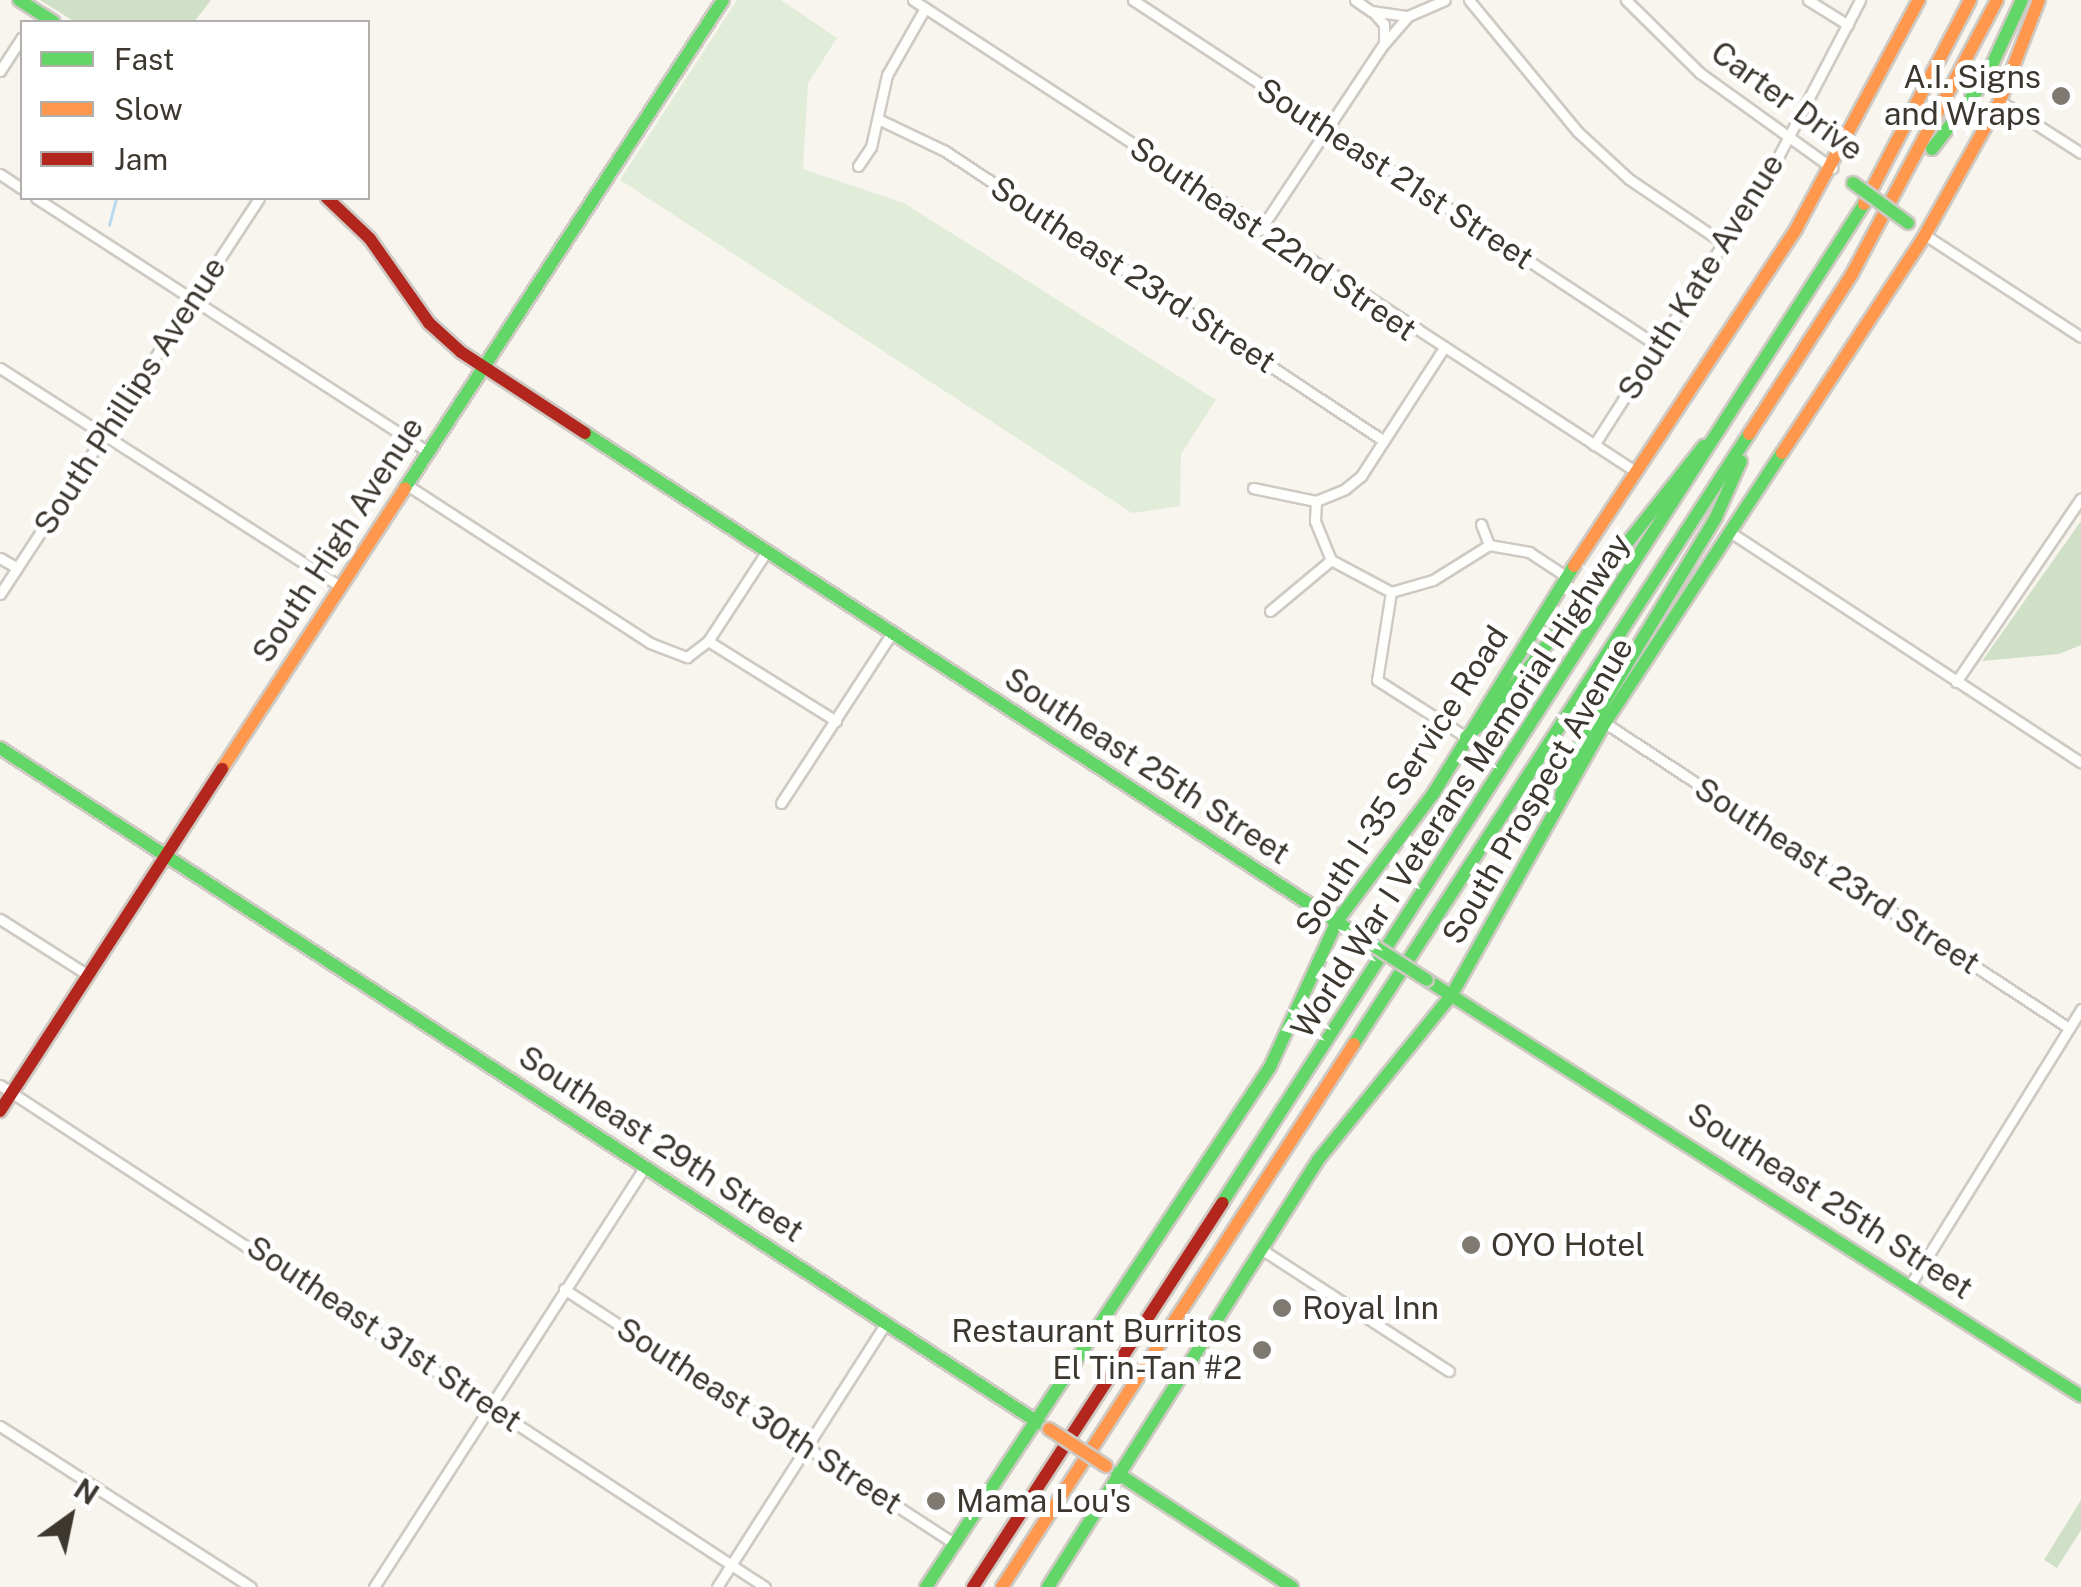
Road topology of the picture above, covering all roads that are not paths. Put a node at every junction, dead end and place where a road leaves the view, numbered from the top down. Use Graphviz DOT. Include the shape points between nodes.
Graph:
graph roads {
  1 [pos="19,0"];
  2 [pos="724,0"];
  3 [pos="914,0"];
  4 [pos="1133,0"];
  5 [pos="1355,0"];
  6 [pos="1445,0"];
  7 [pos="1469,0"];
  8 [pos="1626,0"];
  9 [pos="1808,0"];
  10 [pos="1860,0"];
  11 [pos="1919,0"];
  12 [pos="1967,0"];
  13 [pos="1997,0"];
  14 [pos="2022,0"];
  15 [pos="2039,0"];
  16 [pos="925,8"];
  17 [pos="1372,11"];
  18 [pos="1408,16"];
  19 [pos="36,18"];
  20 [pos="1848,25"];
  21 [pos="20,40"];
  22 [pos="1383,46"];
  23 [pos="0,71"];
  24 [pos="2000,101"];
  25 [pos="878,119"];
  26 [pos="1326,129"];
  27 [pos="1790,136"];
  28 [pos="2081,152"];
  29 [pos="858,166"];
  30 [pos="1833,168"];
  31 [pos="1900,192"];
  32 [pos="39,200"];
  33 [pos="258,200"];
  34 [pos="330,200"];
  35 [pos="1260,230"];
  36 [pos="1925,236"];
  37 [pos="1724,243"];
  38 [pos="194,298"];
  39 [pos="2081,337"];
  40 [pos="1658,346"];
  41 [pos="1442,351"];
  42 [pos="484,367"];
  43 [pos="0,368"];
  44 [pos="1742,401"];
  45 [pos="1761,417"];
  46 [pos="105,434"];
  47 [pos="1384,441"];
  48 [pos="1594,445"];
  49 [pos="428,452"];
  50 [pos="1635,472"];
  51 [pos="407,485"];
  52 [pos="1253,488"];
  53 [pos="2081,498"];
  54 [pos="1316,502"];
  55 [pos="1481,524"];
  56 [pos="1730,532"];
  57 [pos="1489,545"];
  58 [pos="767,551"];
  59 [pos="0,558"];
  60 [pos="1331,560"];
  61 [pos="17,568"];
  62 [pos="1567,577"];
  63 [pos="340,586"];
  64 [pos="1390,592"];
  65 [pos="0,594"];
  66 [pos="1270,611"];
  67 [pos="892,632"];
  68 [pos="708,641"];
  69 [pos="1956,682"];
  70 [pos="836,721"];
  71 [pos="1605,723"];
  72 [pos="1466,737"];
  73 [pos="0,748"];
  74 [pos="2081,764"];
  75 [pos="1561,796"];
  76 [pos="781,803"];
  77 [pos="164,854"];
  78 [pos="0,919"];
  79 [pos="1337,921"];
  80 [pos="88,975"];
  81 [pos="1451,996"];
  82 [pos="2081,1009"];
  83 [pos="2068,1028"];
  84 [pos="6,1088"];
  85 [pos="0,1111"];
  86 [pos="645,1167"];
  87 [pos="1261,1249"];
  88 [pos="1910,1284"];
  89 [pos="564,1289"];
  90 [pos="886,1323"];
  91 [pos="1449,1371"];
  92 [pos="2081,1396"];
  93 [pos="490,1405"];
  94 [pos="1034,1419"];
  95 [pos="0,1426"];
  96 [pos="808,1446"];
  97 [pos="1121,1476"];
  98 [pos="954,1544"];
  99 [pos="732,1565"];
  100 [pos="251,1587"];
  101 [pos="374,1587"];
  102 [pos="717,1587"];
  103 [pos="766,1587"];
  104 [pos="926,1587"];
  105 [pos="973,1587"];
  106 [pos="1002,1587"];
  107 [pos="1048,1587"];
  108 [pos="1292,1587"];
  1 -- 19 [label="main road"];
  2 -- 42 [label="main road, South High Avenue"];
  3 -- 16 [label="street, Southeast 22nd Street"];
  4 -- 26 [label="street, Southeast 21st Street"];
  5 -- 17 [label="street"];
  6 -- 18 [label="street"];
  7 -- 37 [label="street" via="1578,132 1630,178"];
  8 -- 27 [label="street, Carter Drive" via="1686,61"];
  9 -- 20 [label="street"];
  10 -- 20 [label="street, South Kate Avenue"];
  11 -- 30 [label="main road, South I-35 Service Road"];
  12 -- 44 [label="main road, World War I Veterans Memorial Highway" via="1873,192"];
  13 -- 31 [label="main road, World War I Veterans Memorial Highway"];
  14 -- 31 [label="main road" via="1985,80"];
  15 -- 24 [label="main road, South Prospect Avenue"];
  16 -- 25 [label="street" via="887,74"];
  16 -- 35 [label="street, Southeast 22nd Street"];
  17 -- 18 [label="street"];
  17 -- 22 [label="street" via="1384,24"];
  18 -- 22 [label="street"];
  20 -- 27 [label="street, South Kate Avenue"];
  21 -- 23 [label="street"];
  22 -- 26 [label="street"];
  24 -- 28 [label="street"];
  24 -- 36 [label="main road, South Prospect Avenue"];
  25 -- 29 [label="street"];
  25 -- 47 [label="street, Southeast 23rd Street" via="945,151"];
  26 -- 35 [label="street"];
  26 -- 40 [label="street, Southeast 21st Street"];
  27 -- 30 [label="street, Carter Drive"];
  27 -- 37 [label="street, South Kate Avenue"];
  30 -- 36 [label="main road, Carter Drive, bridge"];
  30 -- 50 [label="main road, South I-35 Service Road"];
  31 -- 45 [label="main road, World War I Veterans Memorial Highway"];
  32 -- 38 [label="street"];
  33 -- 38 [label="street, South Phillips Avenue"];
  34 -- 42 [label="main road, Southeast 25th Street" via="370,239 429,323"];
  35 -- 41 [label="street, Southeast 22nd Street"];
  36 -- 39 [label="street"];
  36 -- 56 [label="main road, South Prospect Avenue"];
  37 -- 40 [label="street, South Kate Avenue"];
  38 -- 46 [label="street, South Phillips Avenue"];
  38 -- 49 [label="street"];
  40 -- 48 [label="street, South Kate Avenue"];
  41 -- 47 [label="street"];
  41 -- 48 [label="street, Southeast 22nd Street"];
  42 -- 49 [label="main road, South High Avenue"];
  42 -- 58 [label="main road, Southeast 25th Street"];
  43 -- 46 [label="street"];
  44 -- 72 [label="main road" via="1630,532 1492,714"];
  44 -- 105 [label="main road, World War I Veterans Memorial Highway"];
  45 -- 75 [label="main road" via="1716,517 1576,752"];
  45 -- 106 [label="main road, World War I Veterans Memorial Highway"];
  46 -- 61 [label="street, South Phillips Avenue"];
  46 -- 63 [label="street"];
  47 -- 54 [label="street" via="1362,476"];
  48 -- 50 [label="street, Southeast 22nd Street"];
  49 -- 51 [label="main road, South High Avenue"];
  50 -- 62 [label="main road, South I-35 Service Road"];
  51 -- 63 [label="main road, South High Avenue"];
  51 -- 68 [label="street" via="650,643 687,657"];
  52 -- 54 [label="street"];
  53 -- 69 [label="street"];
  54 -- 60 [label="street"];
  55 -- 57 [label="street"];
  56 -- 69 [label="street"];
  56 -- 71 [label="main road, South Prospect Avenue"];
  57 -- 62 [label="street" via="1529,552"];
  57 -- 64 [label="street" via="1432,580"];
  58 -- 67 [label="main road, Southeast 25th Street"];
  58 -- 68 [label="street"];
  59 -- 61 [label="street"];
  60 -- 64 [label="street"];
  60 -- 66 [label="street"];
  61 -- 65 [label="street, South Phillips Avenue"];
  62 -- 72 [label="main road, South I-35 Service Road"];
  63 -- 77 [label="main road, South High Avenue"];
  64 -- 72 [label="street" via="1378,680"];
  67 -- 70 [label="street"];
  67 -- 79 [label="main road, Southeast 25th Street"];
  68 -- 70 [label="street"];
  69 -- 74 [label="street"];
  70 -- 76 [label="street"];
  71 -- 75 [label="main road, South Prospect Avenue"];
  71 -- 83 [label="street, Southeast 23rd Street"];
  72 -- 79 [label="main road, South I-35 Service Road" via="1433,794"];
  73 -- 77 [label="main road, Southeast 29th Street"];
  75 -- 81 [label="main road, South Prospect Avenue"];
  77 -- 80 [label="main road, South High Avenue"];
  77 -- 86 [label="main road, Southeast 29th Street"];
  78 -- 80 [label="street"];
  79 -- 81 [label="main road, Southeast 25th Street, bridge"];
  79 -- 94 [label="main road, South I-35 Service Road" via="1270,1067"];
  80 -- 84 [label="main road, South High Avenue"];
  81 -- 87 [label="main road, South Prospect Avenue" via="1339,1129"];
  81 -- 88 [label="main road, Southeast 25th Street"];
  82 -- 83 [label="street"];
  83 -- 88 [label="street"];
  84 -- 85 [label="main road, South High Avenue"];
  84 -- 93 [label="street, Southeast 31st Street"];
  86 -- 89 [label="street"];
  86 -- 90 [label="main road, Southeast 29th Street"];
  87 -- 91 [label="street"];
  87 -- 97 [label="main road, South Prospect Avenue"];
  88 -- 92 [label="main road, Southeast 25th Street"];
  89 -- 93 [label="street"];
  89 -- 96 [label="street, Southeast 30th Street"];
  90 -- 94 [label="main road, Southeast 29th Street"];
  90 -- 96 [label="street"];
  93 -- 99 [label="street, Southeast 31st Street"];
  93 -- 101 [label="street"];
  94 -- 97 [label="main road, Southeast 29th Street, bridge"];
  94 -- 98 [label="main road, South I-35 Service Road"];
  95 -- 100 [label="street"];
  96 -- 98 [label="street, Southeast 30th Street"];
  96 -- 99 [label="street"];
  97 -- 107 [label="main road, South Prospect Avenue"];
  97 -- 108 [label="main road, Southeast 29th Street"];
  98 -- 104 [label="main road, South I-35 Service Road"];
  99 -- 102 [label="street"];
  99 -- 103 [label="street, Southeast 31st Street"];
}
